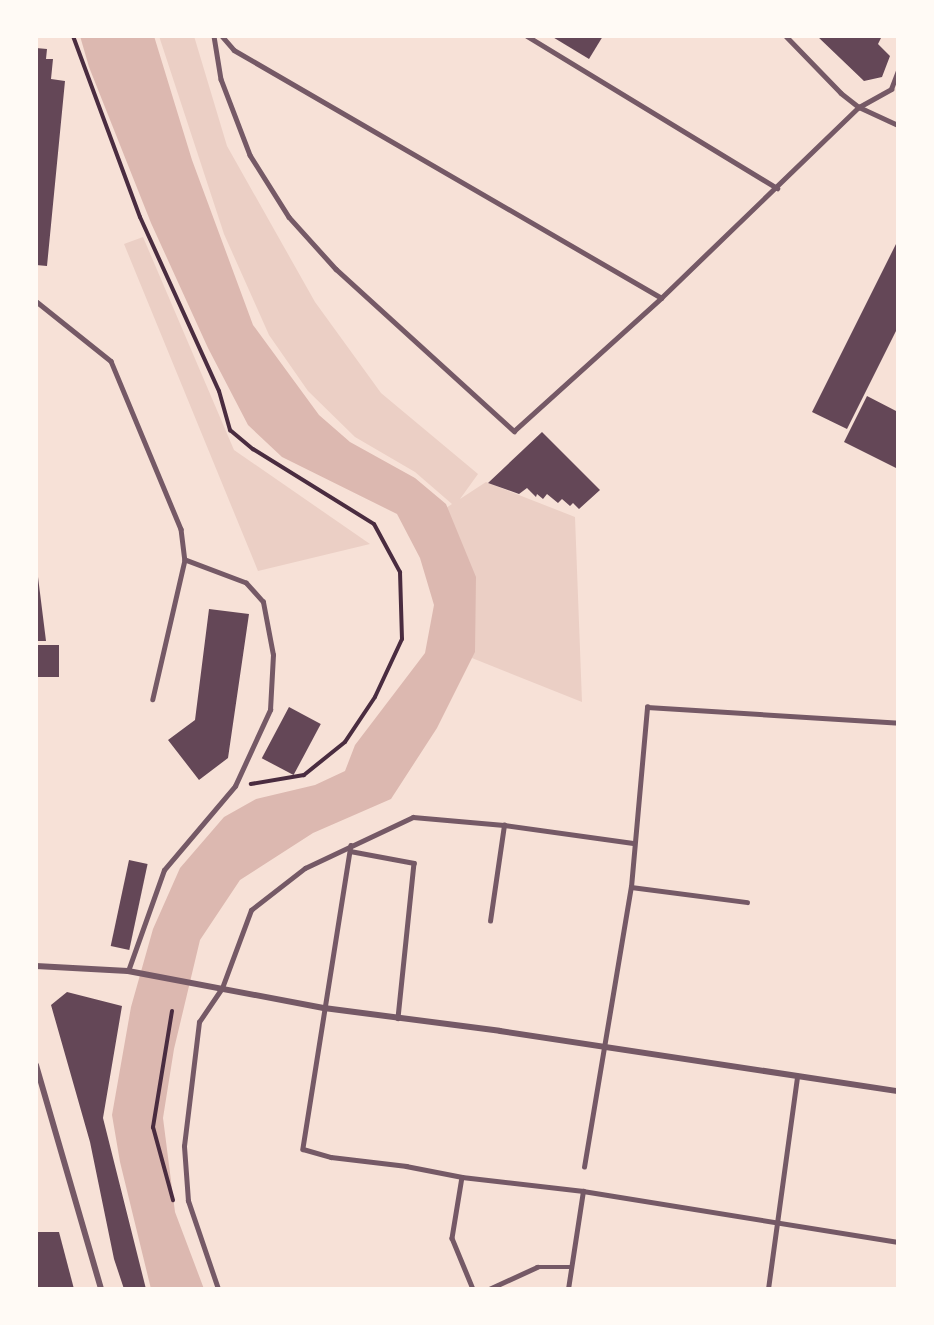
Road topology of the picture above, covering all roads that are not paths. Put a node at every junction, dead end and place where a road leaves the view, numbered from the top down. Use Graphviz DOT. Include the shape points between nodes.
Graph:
graph roads {
  1 [pos="213,36"];
  2 [pos="222,36"];
  3 [pos="527,36"];
  4 [pos="786,36"];
  5 [pos="898,71"];
  6 [pos="860,107"];
  7 [pos="898,124"];
  8 [pos="777,188"];
  9 [pos="660,298"];
  10 [pos="36,301"];
  11 [pos="185,560"];
  12 [pos="153,699"];
  13 [pos="898,723"];
  14 [pos="504,825"];
  15 [pos="633,843"];
  16 [pos="351,845"];
  17 [pos="350,851"];
  18 [pos="630,887"];
  19 [pos="747,902"];
  20 [pos="490,921"];
  21 [pos="36,966"];
  22 [pos="128,971"];
  23 [pos="222,988"];
  24 [pos="324,1008"];
  25 [pos="398,1018"];
  26 [pos="604,1049"];
  27 [pos="36,1065"];
  28 [pos="797,1077"];
  29 [pos="898,1091"];
  30 [pos="584,1167"];
  31 [pos="462,1177"];
  32 [pos="584,1191"];
  33 [pos="778,1224"];
  34 [pos="898,1242"];
  35 [pos="571,1267"];
  36 [pos="101,1289"];
  37 [pos="218,1289"];
  38 [pos="473,1289"];
  39 [pos="489,1289"];
  40 [pos="568,1289"];
  41 [pos="768,1289"];
  1 -- 9 [label="lane" via="221,79 250,155 289,217 336,269 514,430"];
  2 -- 9 [label="lane" via="234,50"];
  3 -- 8 [label="lane"];
  4 -- 6 [label="lane" via="841,93"];
  5 -- 6 [label="lane" via="891,88"];
  6 -- 7 [label="lane"];
  6 -- 8 [label="lane"];
  8 -- 9 [label="lane"];
  10 -- 11 [label="lane" via="111,361 181,529"];
  11 -- 12 [label="lane"];
  11 -- 22 [label="lane" via="246,583 263,602 273,655 270,710 235,786 164,870"];
  13 -- 15 [label="lane" via="647,707"];
  14 -- 15 [label="lane"];
  14 -- 16 [label="lane" via="413,817"];
  14 -- 20 [label="lane"];
  15 -- 18 [label="lane"];
  16 -- 17 [label="lane"];
  16 -- 23 [label="lane" via="305,868 251,910"];
  17 -- 24 [label="lane"];
  17 -- 25 [label="lane" via="414,863"];
  18 -- 19 [label="lane"];
  18 -- 26 [label="lane"];
  21 -- 22 [label="street"];
  22 -- 23 [label="street"];
  23 -- 24 [label="street"];
  23 -- 37 [label="lane" via="199,1022 184,1146 188,1201"];
  24 -- 25 [label="street"];
  24 -- 31 [label="lane" via="303,1149 331,1157"];
  25 -- 26 [label="street"];
  26 -- 28 [label="street"];
  26 -- 30 [label="lane"];
  27 -- 36 [label="street"];
  28 -- 29 [label="street"];
  28 -- 33 [label="lane"];
  31 -- 32 [label="lane"];
  31 -- 38 [label="lane" via="452,1238"];
  32 -- 33 [label="lane"];
  32 -- 35 [label="lane"];
  33 -- 34 [label="lane"];
  33 -- 41 [label="lane"];
  35 -- 39 [label="lane" via="537,1267"];
  35 -- 40 [label="lane"];
}
